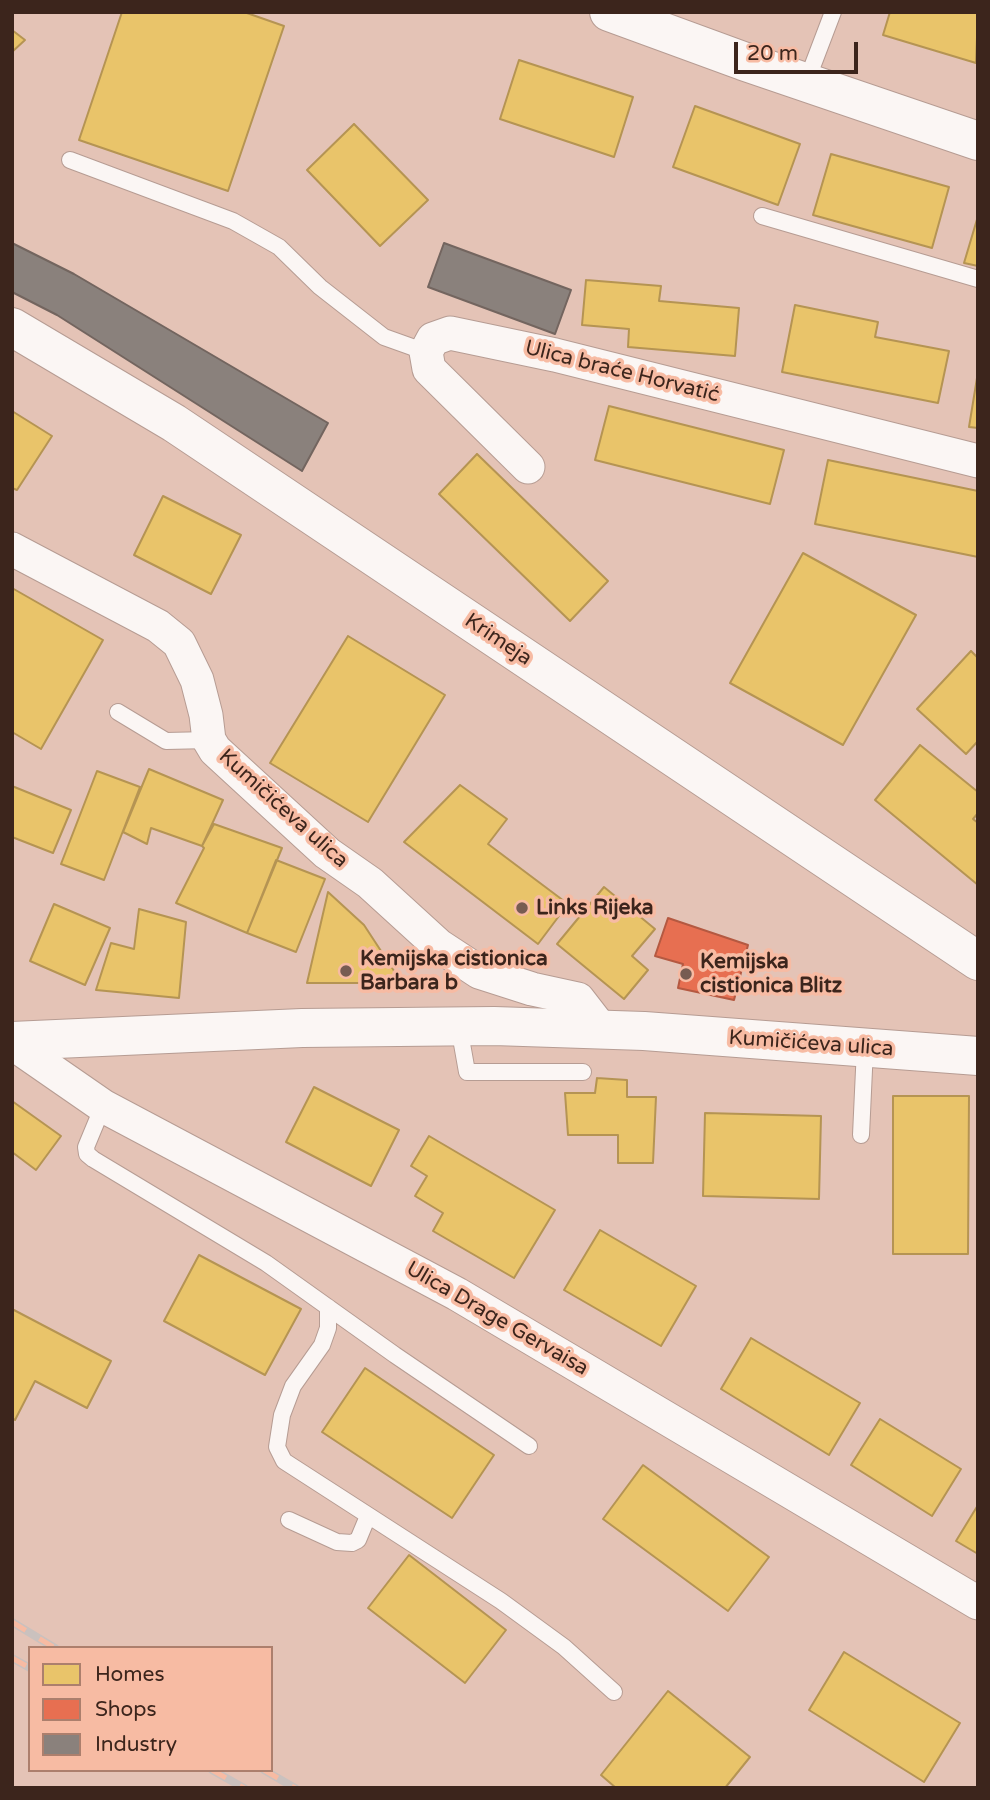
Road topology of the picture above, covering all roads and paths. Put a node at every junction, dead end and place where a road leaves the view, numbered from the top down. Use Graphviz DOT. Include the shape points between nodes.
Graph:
graph roads {
  1 [pos="609,12"];
  2 [pos="833,12"];
  3 [pos="806,83"];
  4 [pos="978,141"];
  5 [pos="70,160"];
  6 [pos="762,216"];
  7 [pos="978,279"];
  8 [pos="12,327"];
  9 [pos="426,352"];
  10 [pos="978,461"];
  11 [pos="528,467"];
  12 [pos="12,549"];
  13 [pos="118,712"];
  14 [pos="209,740"];
  15 [pos="978,961"];
  16 [pos="459,1027"];
  17 [pos="601,1030"];
  18 [pos="12,1042"];
  19 [pos="865,1048"];
  20 [pos="978,1056"];
  21 [pos="583,1072"];
  22 [pos="103,1106"];
  23 [pos="861,1135"];
  24 [pos="327,1307"];
  25 [pos="529,1446"];
  26 [pos="368,1516"];
  27 [pos="289,1520"];
  28 [pos="978,1603"];
  29 [pos="614,1692"];
  1 -- 3 [label="street"];
  2 -- 3 [label="lane"];
  3 -- 4 [label="street"];
  5 -- 9 [label="lane" via="239,225 279,247 320,287 384,337"];
  6 -- 7 [label="lane"];
  8 -- 15 [label="street, Krimeja" via="174,423"];
  9 -- 10 [label="street, Ulica braće Horvatić" via="433,339 450,333"];
  9 -- 11 [label="street" via="429,369"];
  12 -- 14 [label="street, Kumičićeva ulica" via="158,626 179,643 197,680"];
  13 -- 14 [label="lane" via="166,741"];
  14 -- 17 [label="street, Kumičićeva ulica" via="327,853 370,883 438,945 479,972 578,999"];
  16 -- 17 [label="street, Kumičićeva ulica"];
  16 -- 18 [label="street, Kumičićeva ulica" via="302,1028"];
  16 -- 21 [label="lane" via="467,1072"];
  17 -- 19 [label="street, Kumičićeva ulica"];
  18 -- 22 [label="street, Ulica Drage Gervaisa"];
  19 -- 20 [label="street, Kumičićeva ulica"];
  19 -- 23 [label="lane"];
  22 -- 24 [label="lane" via="87,1154 267,1263"];
  22 -- 28 [label="street, Ulica Drage Gervaisa" via="457,1294"];
  24 -- 25 [label="lane"];
  24 -- 26 [label="lane" via="322,1345 293,1386 277,1447 284,1461"];
  26 -- 27 [label="lane" via="352,1544"];
  26 -- 29 [label="lane" via="501,1601 564,1647"];
}
